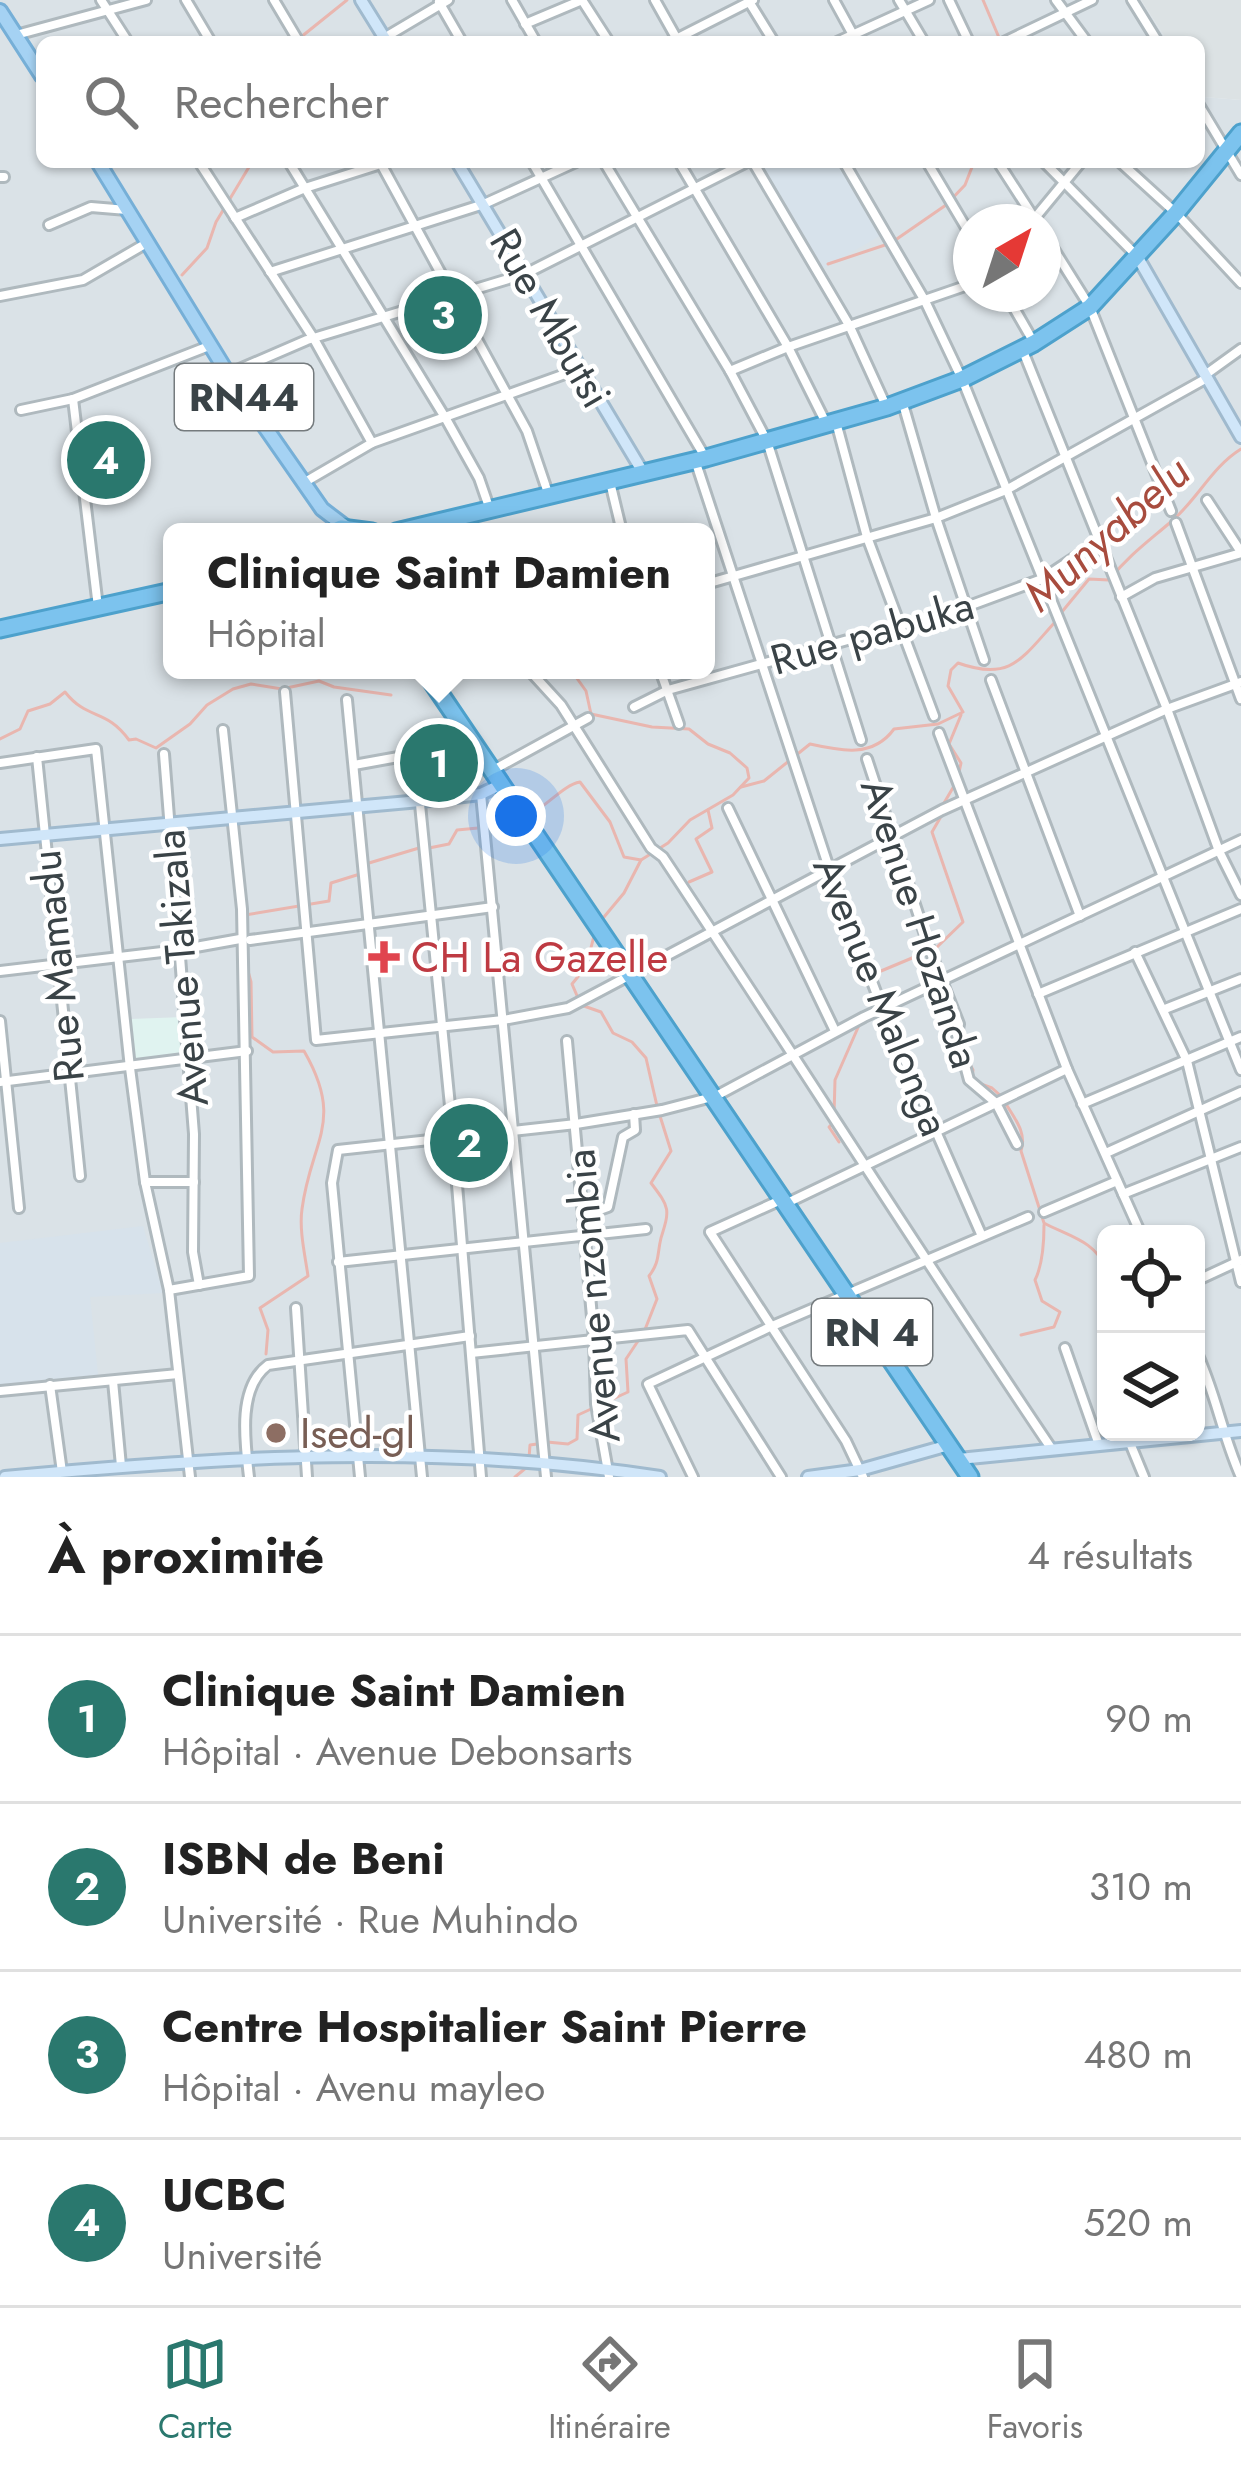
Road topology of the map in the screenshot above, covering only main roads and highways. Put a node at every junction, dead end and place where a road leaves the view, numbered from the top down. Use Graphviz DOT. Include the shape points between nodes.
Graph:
graph roads {
  1 [pos="0,11"];
  2 [pos="36,67"];
  3 [pos="1241,133"];
  4 [pos="102,168"];
  5 [pos="335,523"];
  6 [pos="429,523"];
  7 [pos="163,593"];
  8 [pos="0,629"];
  9 [pos="430,679"];
  10 [pos="970,1477"];
  1 -- 2 [label="main road"];
  3 -- 6 [label="highway" via="1090,307 962,379 767,441"];
  4 -- 5 [label="main road, RN44" via="229,374"];
  7 -- 8 [label="highway"];
  9 -- 10 [label="highway, RN 4"];
}
